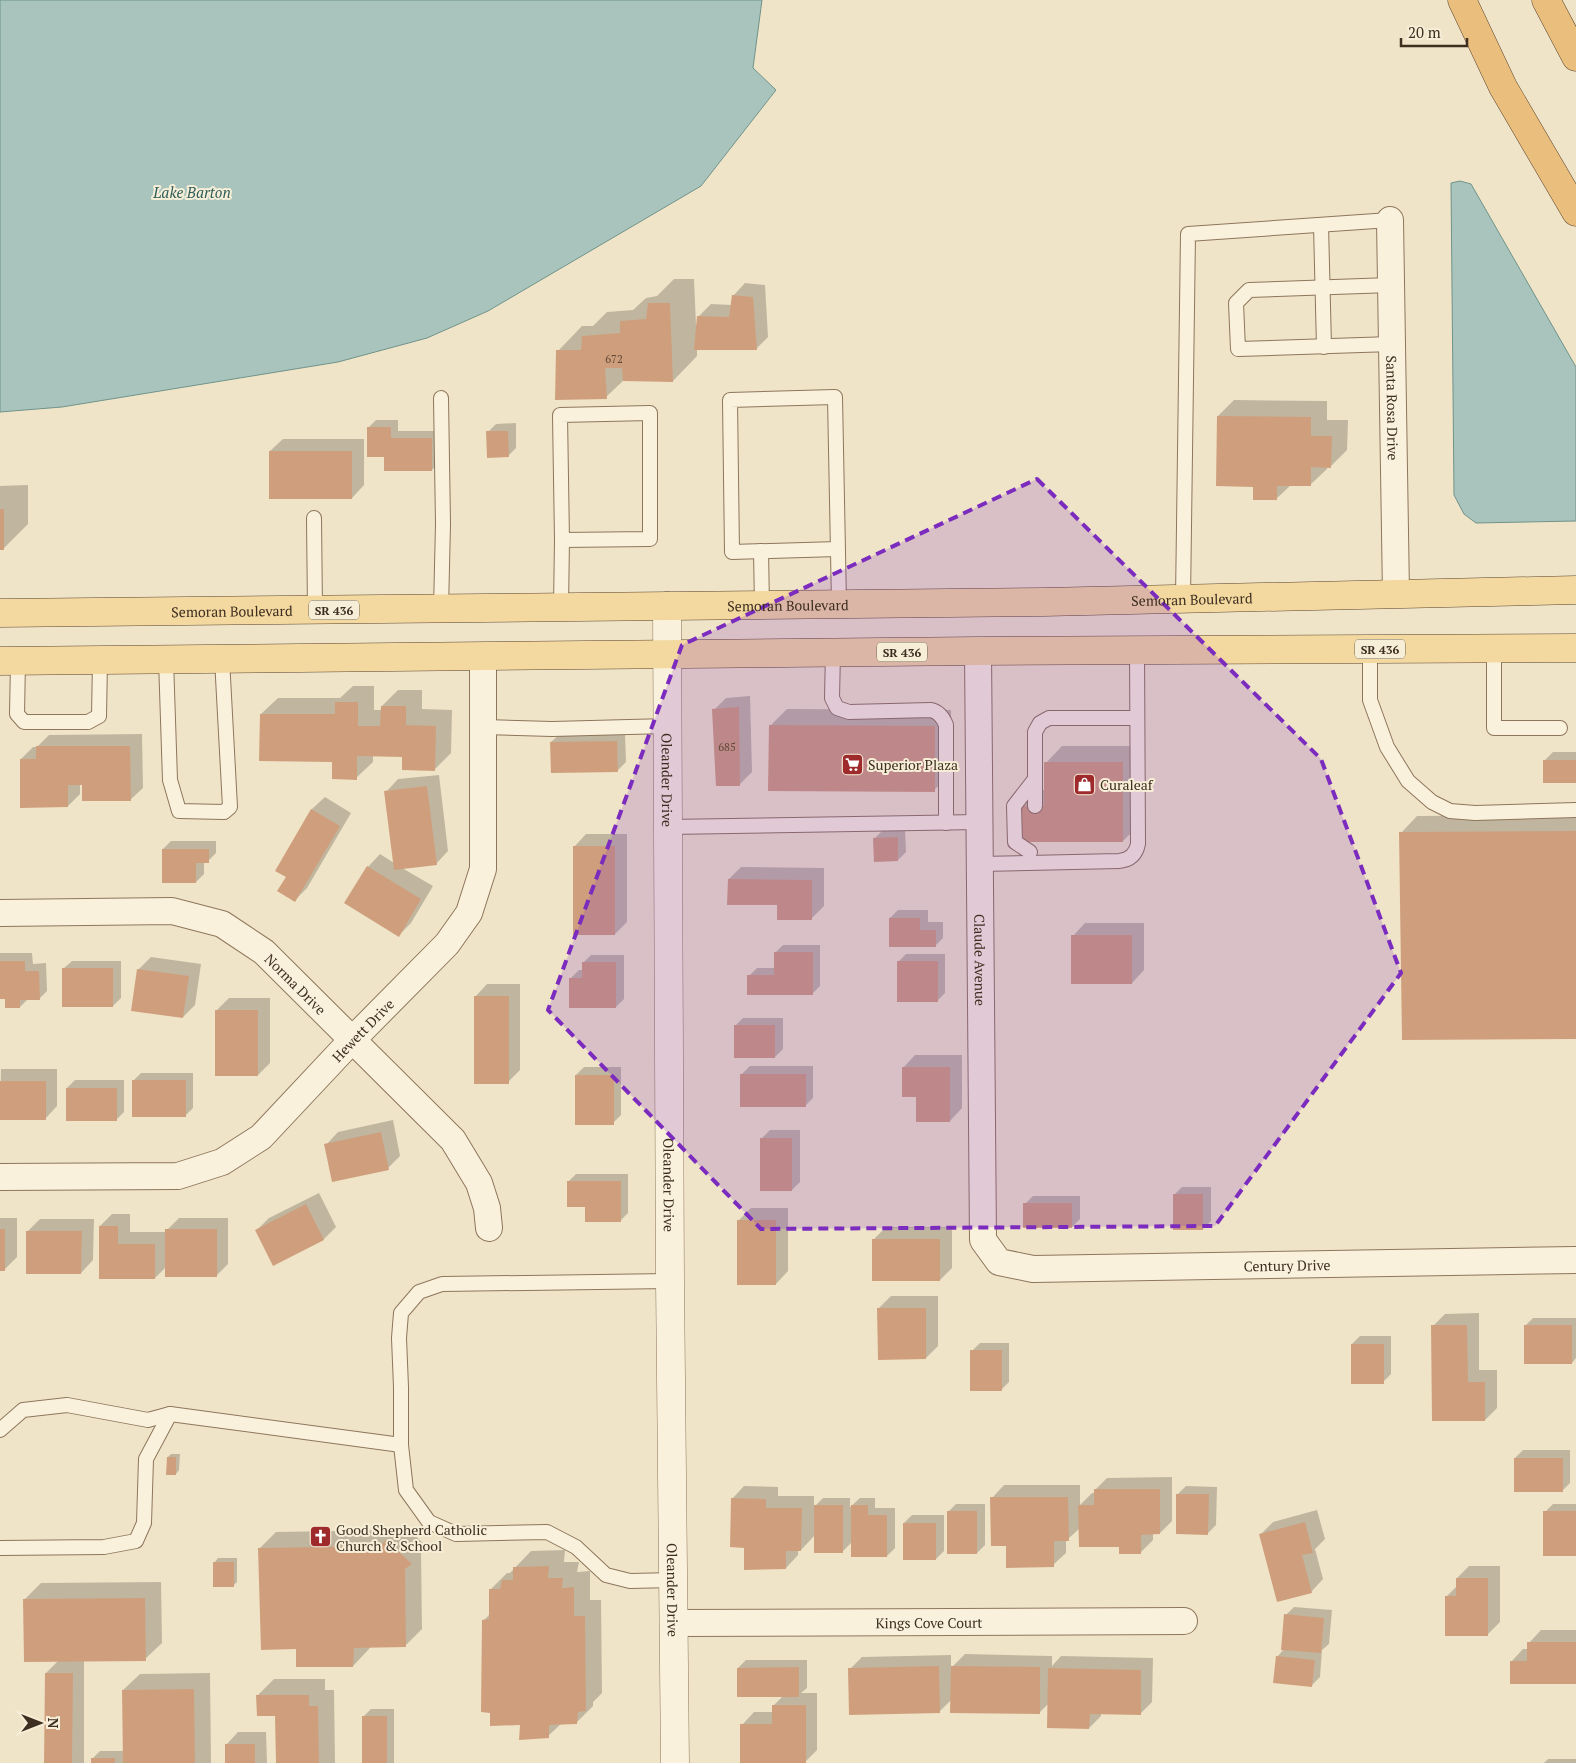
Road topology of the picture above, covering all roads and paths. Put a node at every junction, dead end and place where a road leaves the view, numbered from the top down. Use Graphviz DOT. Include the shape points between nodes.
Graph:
graph roads {
  1 [pos="1462,0"];
  2 [pos="1546,0"];
  3 [pos="1576,57"];
  4 [pos="1576,212"];
  5 [pos="1390,220"];
  6 [pos="1321,225"];
  7 [pos="1391,285"];
  8 [pos="1322,287"];
  9 [pos="1392,344"];
  10 [pos="1324,346"];
  11 [pos="442,398"];
  12 [pos="314,518"];
  13 [pos="562,540"];
  14 [pos="838,549"];
  15 [pos="761,551"];
  16 [pos="1576,590"];
  17 [pos="1396,594"];
  18 [pos="1183,599"];
  19 [pos="839,604"];
  20 [pos="762,605"];
  21 [pos="667,606"];
  22 [pos="561,607"];
  23 [pos="442,608"];
  24 [pos="315,610"];
  25 [pos="0,613"];
  26 [pos="1494,648"];
  27 [pos="1576,648"];
  28 [pos="1370,649"];
  29 [pos="1137,650"];
  30 [pos="978,651"];
  31 [pos="832,652"];
  32 [pos="667,655"];
  33 [pos="484,657"];
  34 [pos="222,659"];
  35 [pos="166,660"];
  36 [pos="9,661"];
  37 [pos="100,661"];
  38 [pos="1137,718"];
  39 [pos="668,726"];
  40 [pos="484,727"];
  41 [pos="1560,728"];
  42 [pos="1035,779"];
  43 [pos="1035,806"];
  44 [pos="1576,810"];
  45 [pos="979,822"];
  46 [pos="946,823"];
  47 [pos="668,826"];
  48 [pos="1032,852"];
  49 [pos="980,864"];
  50 [pos="0,913"];
  51 [pos="353,1039"];
  52 [pos="0,1177"];
  53 [pos="489,1228"];
  54 [pos="1576,1260"];
  55 [pos="1000,1262"];
  56 [pos="670,1281"];
  57 [pos="170,1414"];
  58 [pos="0,1430"];
  59 [pos="401,1445"];
  60 [pos="0,1548"];
  61 [pos="674,1580"];
  62 [pos="1184,1621"];
  63 [pos="674,1623"];
  64 [pos="675,1763"];
  1 -- 4 [label="highway" via="1503,87"];
  2 -- 3 [label="highway"];
  5 -- 6 [label="lane"];
  5 -- 7 [label="street, Santa Rosa Drive"];
  6 -- 8 [label="lane"];
  6 -- 18 [label="lane" via="1188,234"];
  7 -- 8 [label="lane"];
  7 -- 9 [label="street, Santa Rosa Drive"];
  8 -- 10 [label="lane"];
  8 -- 10 [label="lane" via="1249,290 1236,303 1238,350"];
  9 -- 10 [label="lane"];
  9 -- 17 [label="street, Santa Rosa Drive"];
  11 -- 23 [label="lane"];
  12 -- 24 [label="lane"];
  13 -- 13 [label="lane" via="560,415 650,413 650,539"];
  13 -- 22 [label="lane"];
  14 -- 15 [label="lane"];
  14 -- 15 [label="lane" via="835,397 730,400 732,552"];
  14 -- 19 [label="lane"];
  15 -- 20 [label="lane"];
  16 -- 17 [label="main road, Semoran Boulevard / SR 436"];
  17 -- 18 [label="main road, Semoran Boulevard / SR 436"];
  18 -- 19 [label="main road, Semoran Boulevard / SR 436"];
  19 -- 20 [label="main road, Semoran Boulevard / SR 436"];
  20 -- 21 [label="main road, Semoran Boulevard / SR 436"];
  21 -- 22 [label="main road, Semoran Boulevard / SR 436"];
  21 -- 32 [label="street, Oleander Drive"];
  22 -- 23 [label="main road, Semoran Boulevard / SR 436"];
  23 -- 24 [label="main road, Semoran Boulevard / SR 436"];
  24 -- 25 [label="main road, Semoran Boulevard / SR 436"];
  26 -- 27 [label="main road, SR 436"];
  26 -- 28 [label="main road, SR 436"];
  26 -- 41 [label="lane" via="1494,728"];
  28 -- 29 [label="main road, SR 436"];
  28 -- 44 [label="lane" via="1370,700 1387,748 1408,781 1432,802 1450,811 1475,813"];
  29 -- 30 [label="main road, SR 436"];
  29 -- 38 [label="lane"];
  30 -- 31 [label="main road, SR 436"];
  30 -- 45 [label="street, Claude Avenue"];
  31 -- 32 [label="main road, SR 436"];
  31 -- 46 [label="lane" via="832,698 837,708 849,712 931,710 944,720"];
  32 -- 33 [label="main road, SR 436"];
  32 -- 39 [label="street, Oleander Drive"];
  33 -- 34 [label="main road, SR 436"];
  33 -- 40 [label="street, Hewett Drive"];
  34 -- 35 [label="main road, SR 436"];
  34 -- 35 [label="lane" via="230,807 224,812 179,811 170,780"];
  35 -- 37 [label="main road, SR 436"];
  36 -- 37 [label="main road, SR 436"];
  36 -- 37 [label="lane" via="17,714 24,722 88,722 99,716"];
  38 -- 42 [label="lane" via="1048,718 1035,732"];
  38 -- 48 [label="lane" via="1137,851 1126,860 1119,861"];
  39 -- 40 [label="lane"];
  39 -- 47 [label="street, Oleander Drive"];
  40 -- 51 [label="street, Hewett Drive" via="484,869 470,913 447,944"];
  42 -- 43 [label="lane"];
  42 -- 48 [label="lane" via="1014,806 1015,842"];
  45 -- 46 [label="lane"];
  45 -- 49 [label="street, Claude Avenue"];
  46 -- 47 [label="lane"];
  47 -- 56 [label="street, Oleander Drive"];
  48 -- 49 [label="lane"];
  49 -- 55 [label="street, Claude Avenue" via="982,1240"];
  50 -- 51 [label="street, Norma Drive" via="172,910 222,924 264,952"];
  51 -- 52 [label="street, Hewett Drive" via="261,1137 222,1162 178,1176"];
  51 -- 53 [label="street, Norma Drive" via="453,1140 480,1183"];
  54 -- 55 [label="street, Century Drive" via="1033,1270"];
  56 -- 59 [label="lane" via="442,1284 419,1292 401,1313"];
  56 -- 61 [label="street, Oleander Drive"];
  57 -- 58 [label="lane" via="148,1420 67,1406 23,1410"];
  57 -- 59 [label="lane"];
  57 -- 60 [label="lane" via="146,1458 144,1523 136,1540 104,1547"];
  59 -- 61 [label="lane" via="406,1490 429,1522 456,1534 547,1532 576,1547 606,1575 630,1581"];
  61 -- 63 [label="street, Oleander Drive"];
  62 -- 63 [label="street, Kings Cove Court"];
  63 -- 64 [label="street, Oleander Drive"];
}
